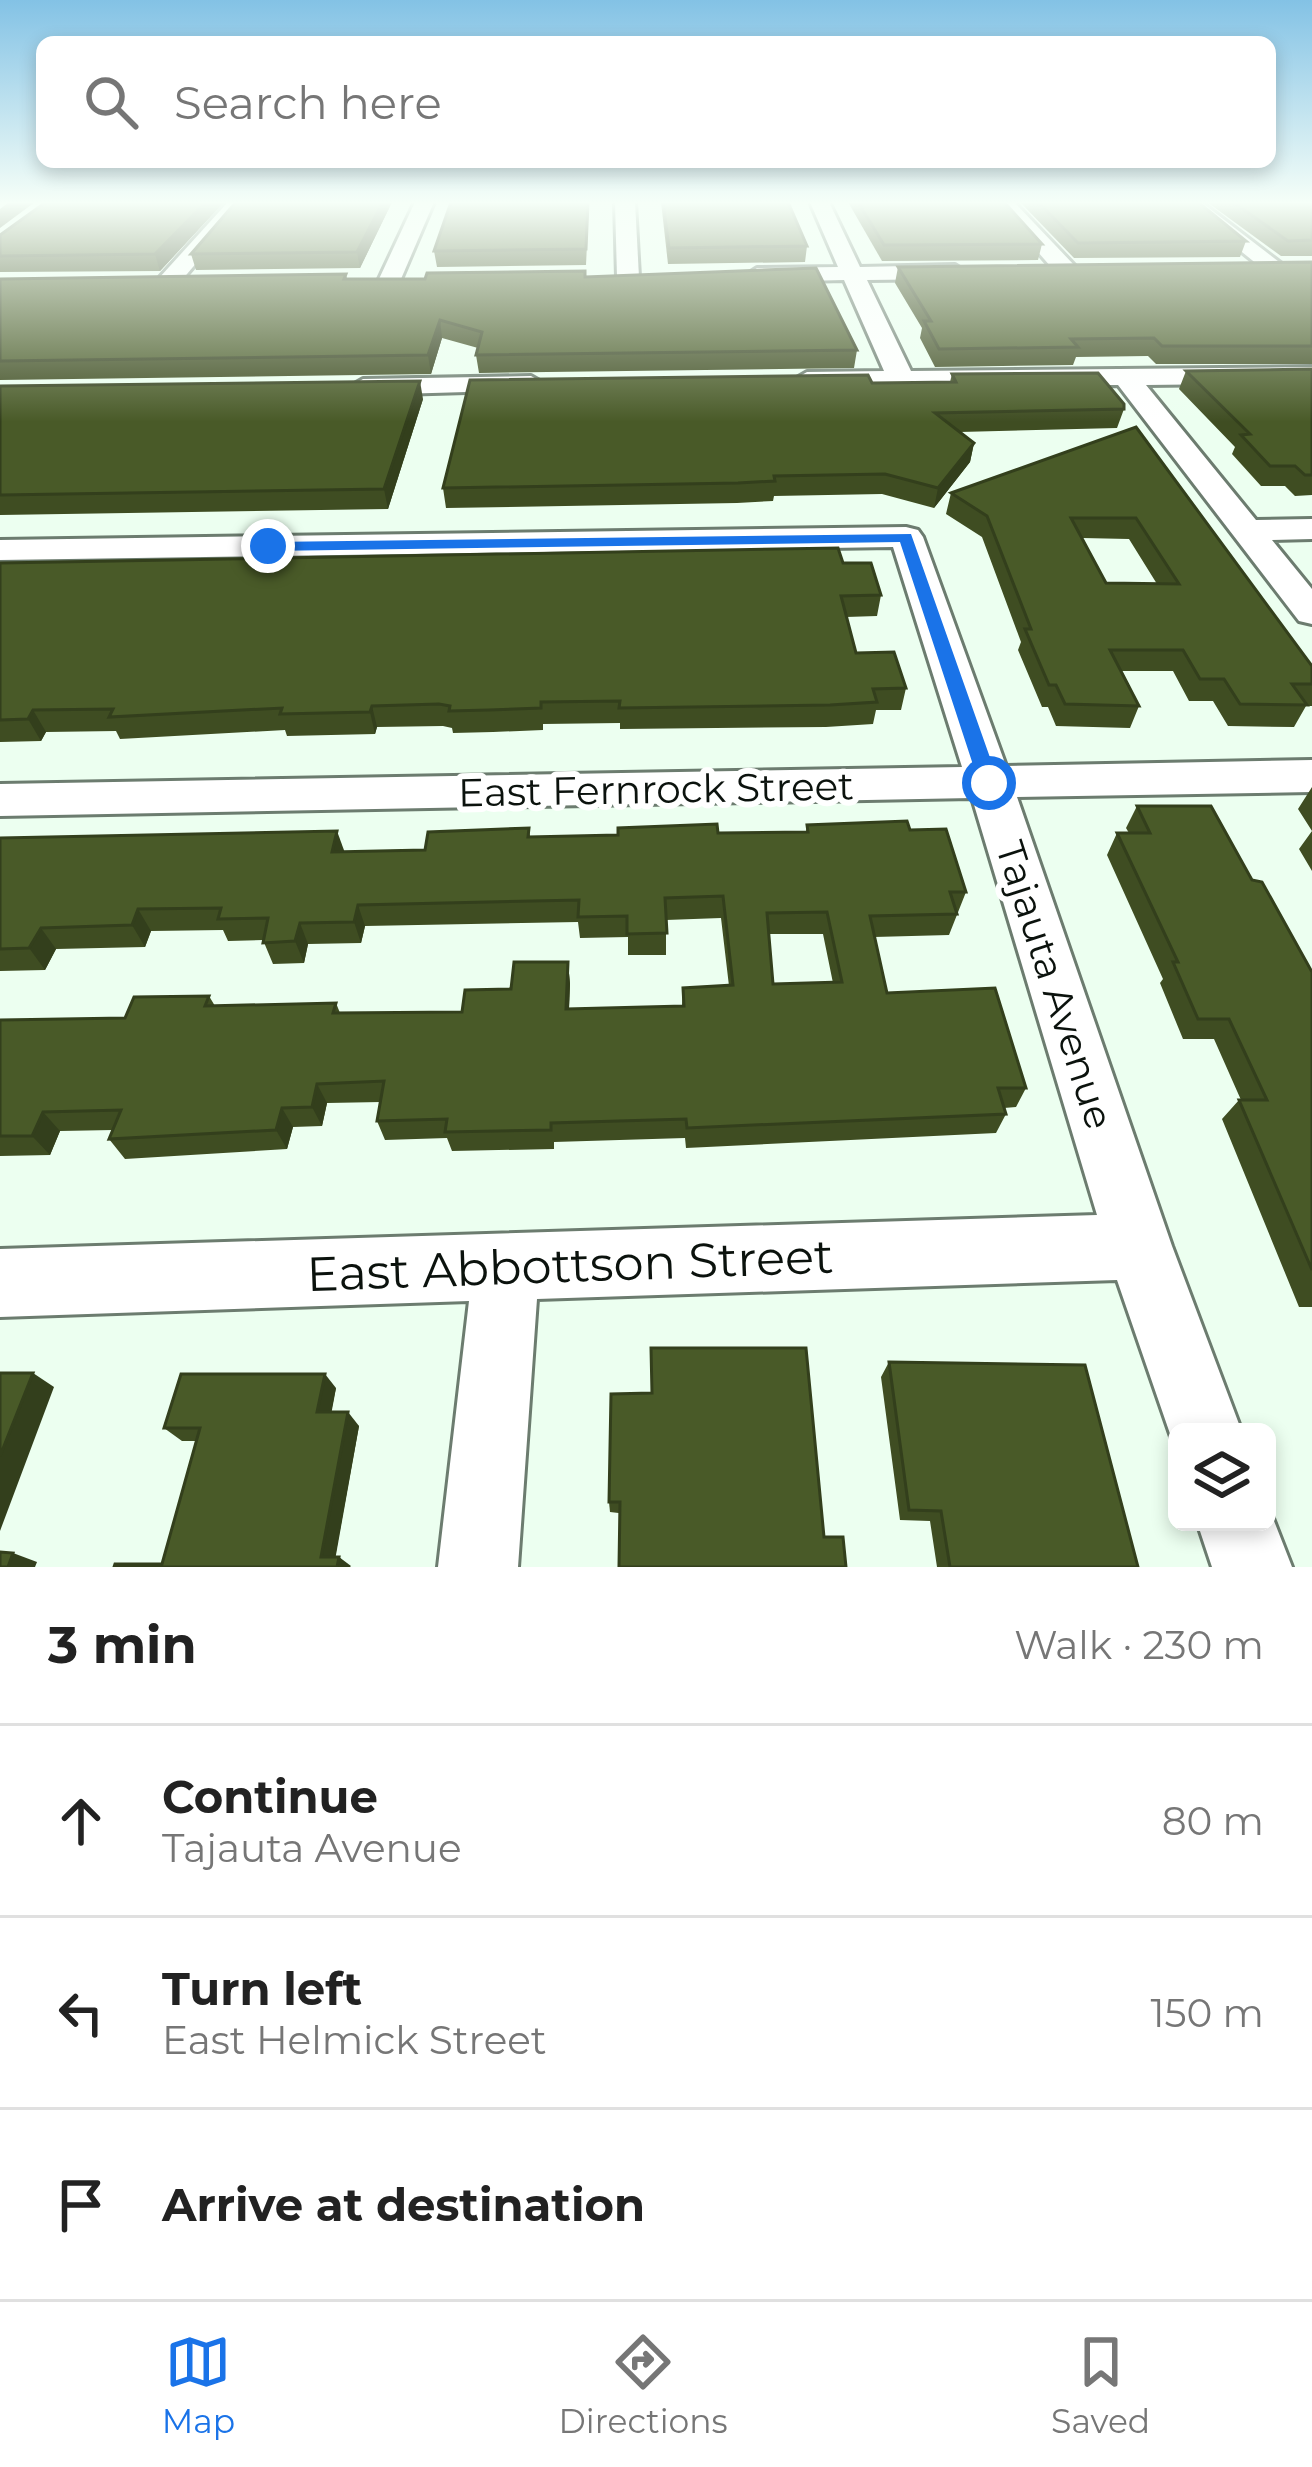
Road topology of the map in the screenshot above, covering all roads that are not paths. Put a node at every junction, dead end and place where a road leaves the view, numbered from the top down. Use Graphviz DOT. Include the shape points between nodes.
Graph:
graph roads {
  1 [pos="175,275"];
  2 [pos="393,275"];
  3 [pos="855,275"];
  4 [pos="391,279"];
  5 [pos="169,282"];
  6 [pos="1312,375"];
  7 [pos="1126,377"];
  8 [pos="901,378"];
  9 [pos="784,380"];
  10 [pos="556,384"];
  11 [pos="328,387"];
  12 [pos="1312,529"];
  13 [pos="1249,530"];
  14 [pos="0,550"];
  15 [pos="1312,613"];
  16 [pos="1312,776"];
  17 [pos="989,783"];
  18 [pos="0,800"];
  19 [pos="1139,1246"];
  20 [pos="506,1268"];
  21 [pos="0,1283"];
  22 [pos="1202,1423"];
  23 [pos="1239,1531"];
  24 [pos="478,1567"];
  25 [pos="1252,1567"];
  1 -- 5 [label="street"];
  2 -- 4 [label="street"];
  3 -- 8 [label="street"];
  6 -- 7 [label="street"];
  7 -- 8 [label="street"];
  7 -- 13 [label="street"];
  8 -- 9 [label="street"];
  10 -- 11 [label="street"];
  12 -- 13 [label="street"];
  13 -- 15 [label="street"];
  14 -- 17 [label="street, Tajauta Avenue" via="906,537"];
  16 -- 17 [label="street, East Fernrock Street"];
  17 -- 18 [label="street, East Fernrock Street"];
  17 -- 19 [label="street, Tajauta Avenue"];
  19 -- 20 [label="street, East Abbottson Street"];
  19 -- 22 [label="street, Tajauta Avenue"];
  20 -- 21 [label="street, East Abbottson Street"];
  20 -- 24 [label="street"];
  23 -- 25 [label="street"];
}
